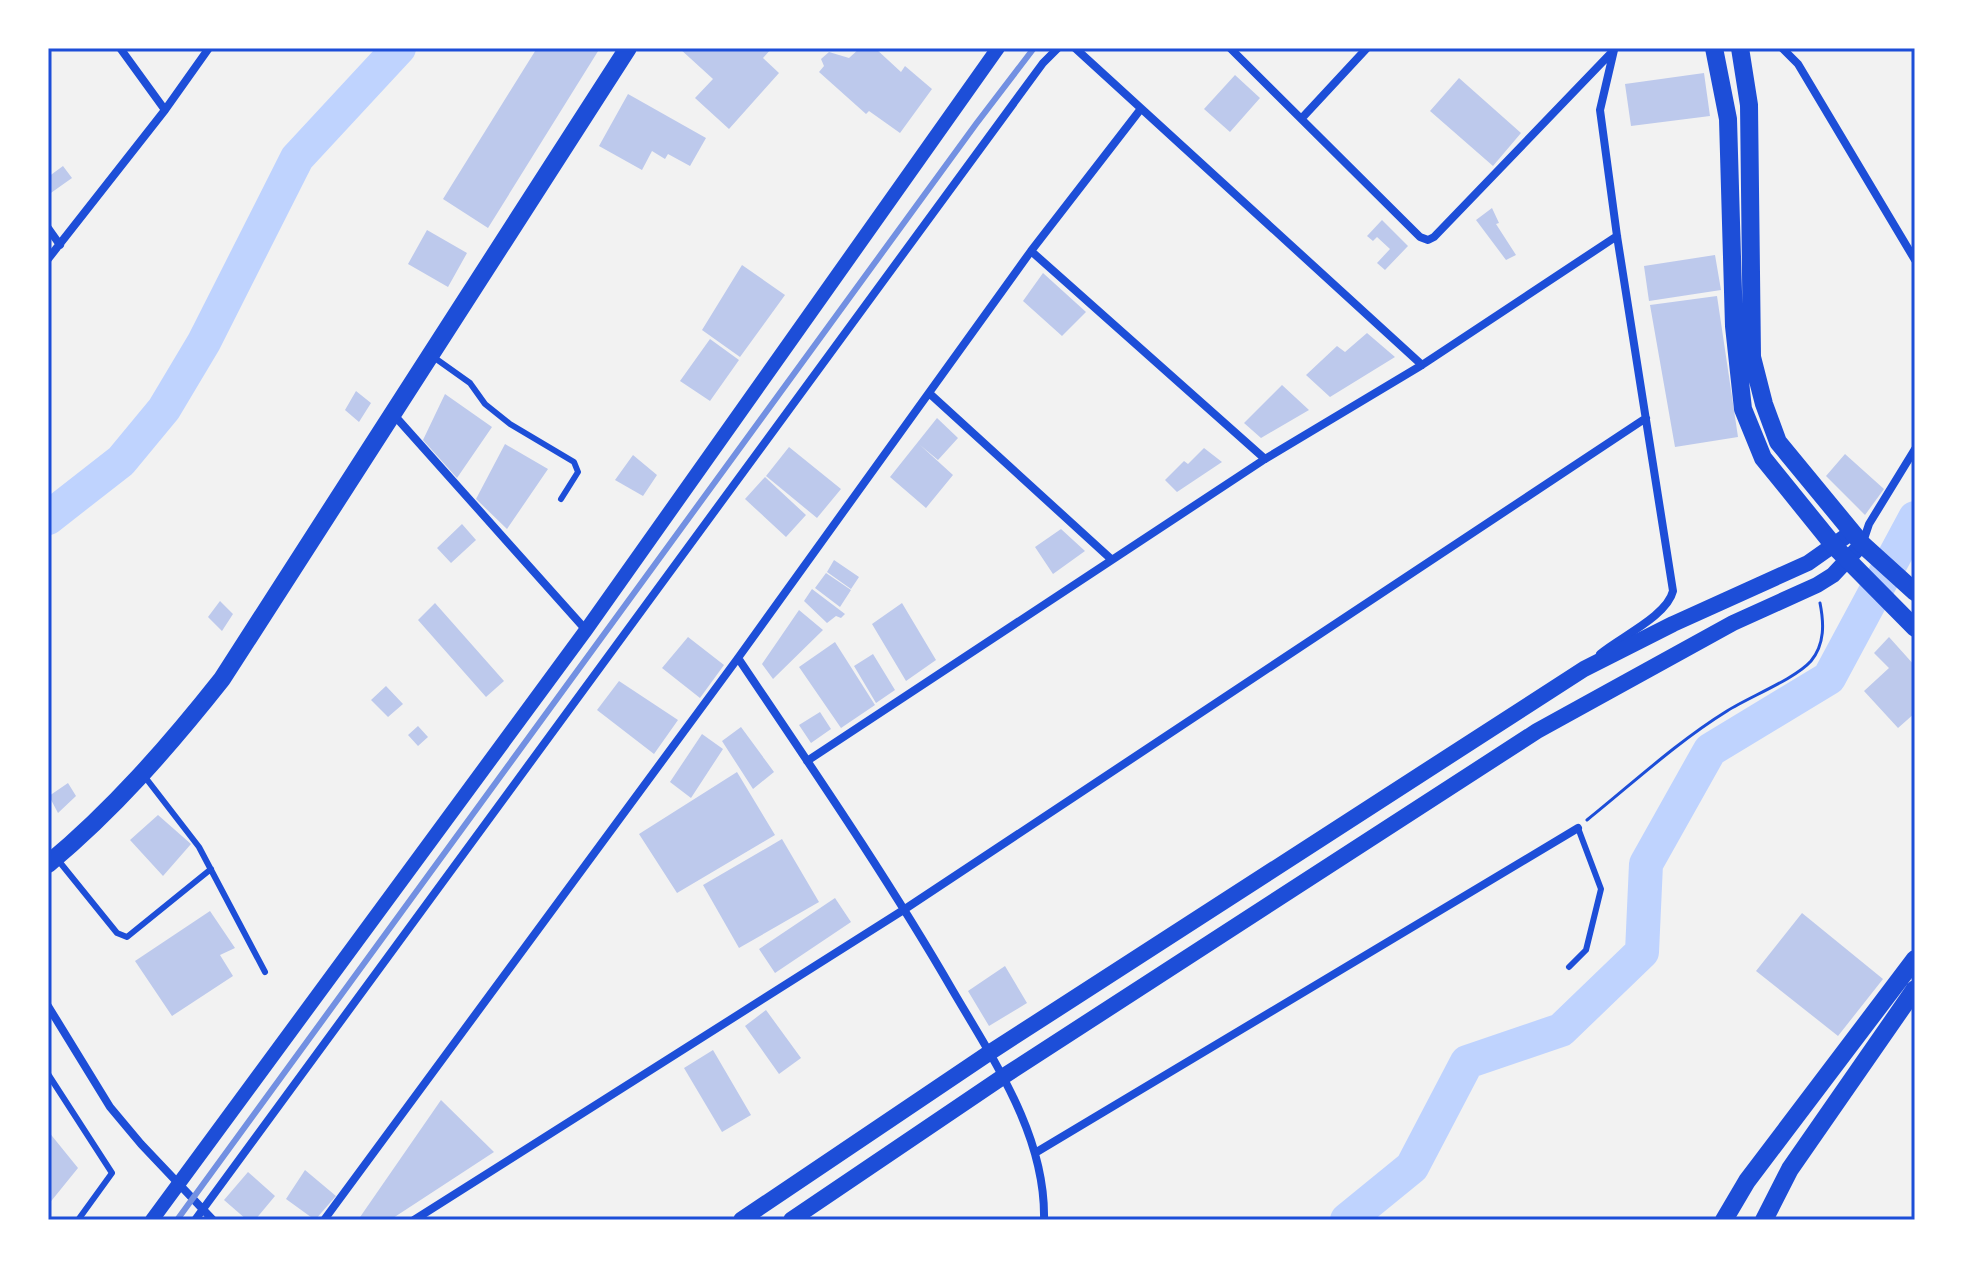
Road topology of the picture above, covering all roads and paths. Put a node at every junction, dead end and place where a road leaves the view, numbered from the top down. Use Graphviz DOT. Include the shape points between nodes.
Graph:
graph roads {
  1 [pos="120,48"];
  2 [pos="209,48"];
  3 [pos="628,48"];
  4 [pos="998,48"];
  5 [pos="1058,48"];
  6 [pos="1075,48"];
  7 [pos="1230,48"];
  8 [pos="1367,48"];
  9 [pos="1714,48"];
  10 [pos="1740,48"];
  11 [pos="1782,48"];
  12 [pos="1613,49"];
  13 [pos="165,110"];
  14 [pos="1140,110"];
  15 [pos="1302,118"];
  16 [pos="48,228"];
  17 [pos="1617,236"];
  18 [pos="60,245"];
  19 [pos="1031,251"];
  20 [pos="48,259"];
  21 [pos="1915,260"];
  22 [pos="432,356"];
  23 [pos="1422,365"];
  24 [pos="929,393"];
  25 [pos="394,415"];
  26 [pos="1646,418"];
  27 [pos="1915,449"];
  28 [pos="1265,459"];
  29 [pos="561,499"];
  30 [pos="1864,539"];
  31 [pos="1846,558"];
  32 [pos="1111,559"];
  33 [pos="1817,585"];
  34 [pos="1912,589"];
  35 [pos="1915,628"];
  36 [pos="586,630"];
  37 [pos="738,658"];
  38 [pos="1584,669"];
  39 [pos="807,761"];
  40 [pos="143,774"];
  41 [pos="1578,828"];
  42 [pos="52,861"];
  43 [pos="211,869"];
  44 [pos="905,909"];
  45 [pos="1569,967"];
  46 [pos="265,972"];
  47 [pos="1912,975"];
  48 [pos="48,1006"];
  49 [pos="1871,1017"];
  50 [pos="989,1053"];
  51 [pos="48,1074"];
  52 [pos="1004,1076"];
  53 [pos="1035,1153"];
  54 [pos="1764,1178"];
  55 [pos="178,1184"];
  56 [pos="202,1209"];
  57 [pos="1723,1219"];
  58 [pos="78,1220"];
  59 [pos="152,1220"];
  60 [pos="195,1220"];
  61 [pos="213,1220"];
  62 [pos="324,1220"];
  63 [pos="414,1220"];
  64 [pos="741,1220"];
  65 [pos="791,1220"];
  66 [pos="1044,1220"];
  67 [pos="1764,1220"];
  1 -- 13 [label="street"];
  2 -- 13 [label="street"];
  3 -- 22 [label="main road"];
  4 -- 36 [label="street"];
  5 -- 56 [label="street"];
  6 -- 14 [label="street"];
  7 -- 15 [label="street"];
  8 -- 15 [label="street"];
  9 -- 31 [label="main road" via="1728,119 1734,326 1743,409 1763,458"];
  10 -- 30 [label="main road" via="1749,105 1752,357 1778,442"];
  11 -- 21 [label="street" via="1798,64"];
  12 -- 15 [label="street" via="1428,240"];
  12 -- 17 [label="street" via="1600,110"];
  13 -- 18 [label="street"];
  14 -- 19 [label="street"];
  14 -- 23 [label="street"];
  16 -- 18 [label="street"];
  17 -- 23 [label="street"];
  17 -- 26 [label="street"];
  18 -- 20 [label="street"];
  19 -- 24 [label="street"];
  19 -- 28 [label="street"];
  22 -- 25 [label="main road"];
  22 -- 29 [label="lane" via="470,383 510,424 574,462 578,472"];
  23 -- 28 [label="street"];
  24 -- 32 [label="street"];
  24 -- 37 [label="street"];
  25 -- 36 [label="street"];
  25 -- 40 [label="main road" via="222,679"];
  26 -- 38 [label="street" via="1671,601"];
  26 -- 44 [label="street"];
  27 -- 30 [label="street"];
  28 -- 32 [label="street"];
  30 -- 31 [label="main road"];
  30 -- 34 [label="main road"];
  31 -- 33 [label="main road"];
  31 -- 35 [label="main road"];
  31 -- 38 [label="main road" via="1808,563"];
  32 -- 39 [label="street"];
  33 -- 41 [label="path" via="1824,623 1811,661 1668,753"];
  33 -- 52 [label="main road" via="1733,623 1537,731"];
  36 -- 55 [label="street"];
  37 -- 39 [label="street"];
  37 -- 62 [label="street"];
  38 -- 50 [label="main road"];
  39 -- 44 [label="street"];
  40 -- 42 [label="main road"];
  40 -- 43 [label="lane"];
  41 -- 45 [label="lane" via="1601,889 1586,950"];
  41 -- 53 [label="street"];
  42 -- 43 [label="lane" via="117,933 127,937"];
  43 -- 46 [label="lane"];
  44 -- 50 [label="street"];
  44 -- 63 [label="street"];
  47 -- 49 [label="main road"];
  47 -- 67 [label="main road" via="1790,1169"];
  48 -- 55 [label="street" via="110,1107"];
  49 -- 54 [label="main road" via="1860,1046"];
  49 -- 57 [label="main road"];
  50 -- 52 [label="street"];
  50 -- 64 [label="main road"];
  51 -- 58 [label="lane" via="112,1173"];
  52 -- 53 [label="street"];
  52 -- 65 [label="main road"];
  53 -- 66 [label="street" via="1045,1192"];
  55 -- 56 [label="street"];
  55 -- 59 [label="street"];
  56 -- 60 [label="street"];
  56 -- 61 [label="street"];
}
